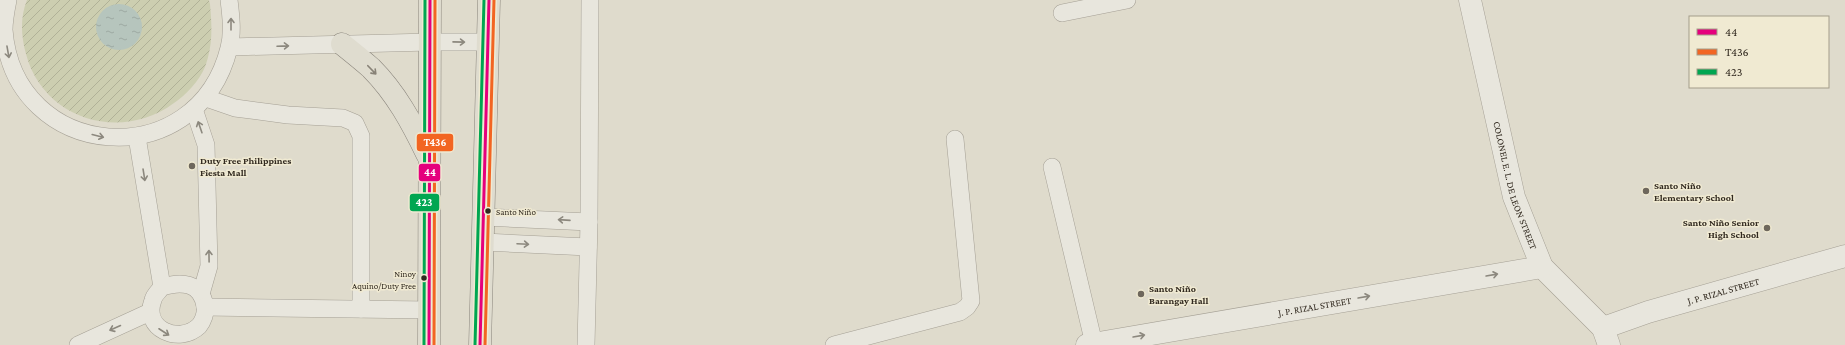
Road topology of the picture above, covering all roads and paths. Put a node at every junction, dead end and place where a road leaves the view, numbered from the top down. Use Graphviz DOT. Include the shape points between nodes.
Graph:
graph roads {
  1 [pos="8,0"];
  2 [pos="229,0"];
  3 [pos="430,0"];
  4 [pos="489,0"];
  5 [pos="590,0"];
  6 [pos="1127,0"];
  7 [pos="1470,0"];
  8 [pos="1062,14"];
  9 [pos="430,42"];
  10 [pos="488,42"];
  11 [pos="342,44"];
  12 [pos="230,47"];
  13 [pos="200,103"];
  14 [pos="137,137"];
  15 [pos="955,138"];
  16 [pos="429,159"];
  17 [pos="1052,167"];
  18 [pos="484,217"];
  19 [pos="589,222"];
  20 [pos="484,242"];
  21 [pos="588,247"];
  22 [pos="1845,256"];
  23 [pos="1542,267"];
  24 [pos="162,288"];
  25 [pos="203,300"];
  26 [pos="361,309"];
  27 [pos="429,310"];
  28 [pos="150,312"];
  29 [pos="1606,337"];
  30 [pos="193,339"];
  31 [pos="1090,344"];
  32 [pos="78,345"];
  33 [pos="429,345"];
  34 [pos="480,345"];
  35 [pos="586,345"];
  36 [pos="834,345"];
  1 -- 14 [label="lane, one-way" via="4,29 10,61 24,90 46,113 74,130 105,138"];
  12 -- 2 [label="lane, one-way" via="232,22"];
  3 -- 9 [label="main road"];
  4 -- 10 [label="main road"];
  5 -- 19 [label="lane"];
  6 -- 8 [label="lane"];
  7 -- 23 [label="street, COLONEL E. L. DE LEON STREET" via="1514,197"];
  9 -- 10 [label="lane, one-way"];
  9 -- 11 [label="lane"];
  9 -- 16 [label="main road"];
  10 -- 18 [label="main road"];
  12 -- 11 [label="lane, one-way"];
  11 -- 16 [label="main road, one-way" via="371,68 393,94 412,122"];
  12 -- 13 [label="lane" via="221,74"];
  13 -- 14 [label="lane" via="168,127"];
  25 -- 13 [label="lane, one-way" via="209,266 206,145"];
  13 -- 26 [label="lane" via="288,115 343,118 356,123 361,136"];
  14 -- 24 [label="lane, one-way"];
  15 -- 36 [label="lane" via="971,301 960,312"];
  16 -- 27 [label="main road"];
  17 -- 31 [label="lane"];
  19 -- 18 [label="lane, one-way"];
  18 -- 20 [label="main road"];
  19 -- 21 [label="lane"];
  20 -- 21 [label="lane, one-way"];
  20 -- 34 [label="main road"];
  21 -- 35 [label="lane"];
  22 -- 29 [label="street, J. P. RIZAL STREET" via="1648,312"];
  23 -- 29 [label="street, COLONEL E. L. DE LEON STREET"];
  31 -- 23 [label="street, J. P. RIZAL STREET, one-way"];
  24 -- 25 [label="lane" via="175,283 189,285"];
  24 -- 28 [label="lane" via="153,299"];
  25 -- 26 [label="lane"];
  25 -- 30 [label="lane" via="203,321"];
  26 -- 27 [label="lane"];
  27 -- 33 [label="main road"];
  28 -- 30 [label="lane, one-way" via="156,326 167,335"];
  28 -- 32 [label="lane, one-way"];
}
